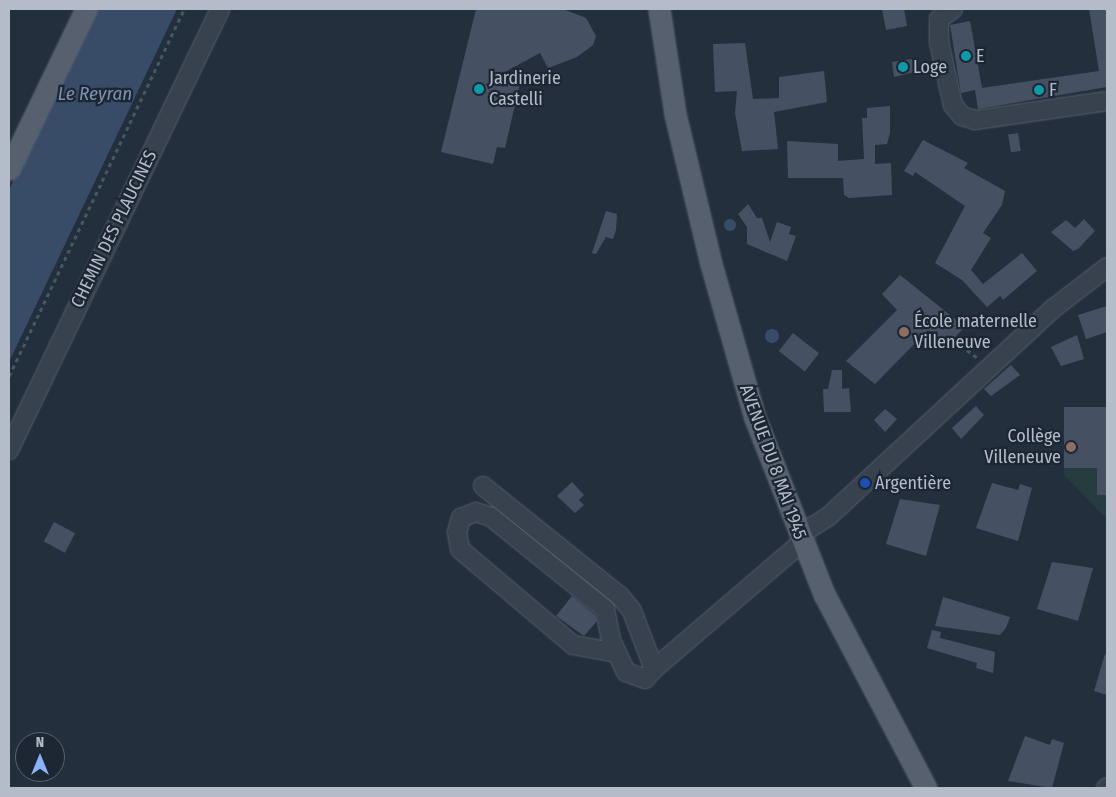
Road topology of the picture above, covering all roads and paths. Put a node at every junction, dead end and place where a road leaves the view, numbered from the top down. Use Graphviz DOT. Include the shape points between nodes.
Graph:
graph roads {
  1 [pos="86,9"];
  2 [pos="184,9"];
  3 [pos="220,9"];
  4 [pos="647,9"];
  5 [pos="658,9"];
  6 [pos="953,9"];
  7 [pos="1107,100"];
  8 [pos="675,114"];
  9 [pos="9,169"];
  10 [pos="1107,267"];
  11 [pos="1054,308"];
  12 [pos="967,350"];
  13 [pos="982,362"];
  14 [pos="9,376"];
  15 [pos="919,430"];
  16 [pos="9,450"];
  17 [pos="483,486"];
  18 [pos="800,538"];
  19 [pos="617,653"];
  20 [pos="654,669"];
  21 [pos="926,788"];
  1 -- 9 [label="main road"];
  2 -- 14 [label="path"];
  3 -- 16 [label="street, CHEMIN DES PLAUCINES"];
  4 -- 8 [label="main road, AVENUE DU 8 MAI 1945" via="654,48"];
  5 -- 8 [label="main road, AVENUE DU 8 MAI 1945"];
  6 -- 7 [label="street" via="940,19 939,42 953,105 962,116 975,120"];
  8 -- 18 [label="main road, AVENUE DU 8 MAI 1945" via="711,264 755,418"];
  10 -- 11 [label="street"];
  11 -- 13 [label="street" via="1027,323"];
  11 -- 15 [label="street"];
  12 -- 13 [label="path"];
  13 -- 15 [label="street" via="927,416"];
  15 -- 18 [label="street" via="828,517"];
  17 -- 20 [label="street" via="620,596 632,611"];
  18 -- 20 [label="street"];
  18 -- 21 [label="main road, AVENUE DU 8 MAI 1945" via="875,699"];
  19 -- 19 [label="street" via="605,609 491,517 476,512 461,518 457,532 460,549 574,645"];
  19 -- 20 [label="street" via="626,672 645,679"];
}
